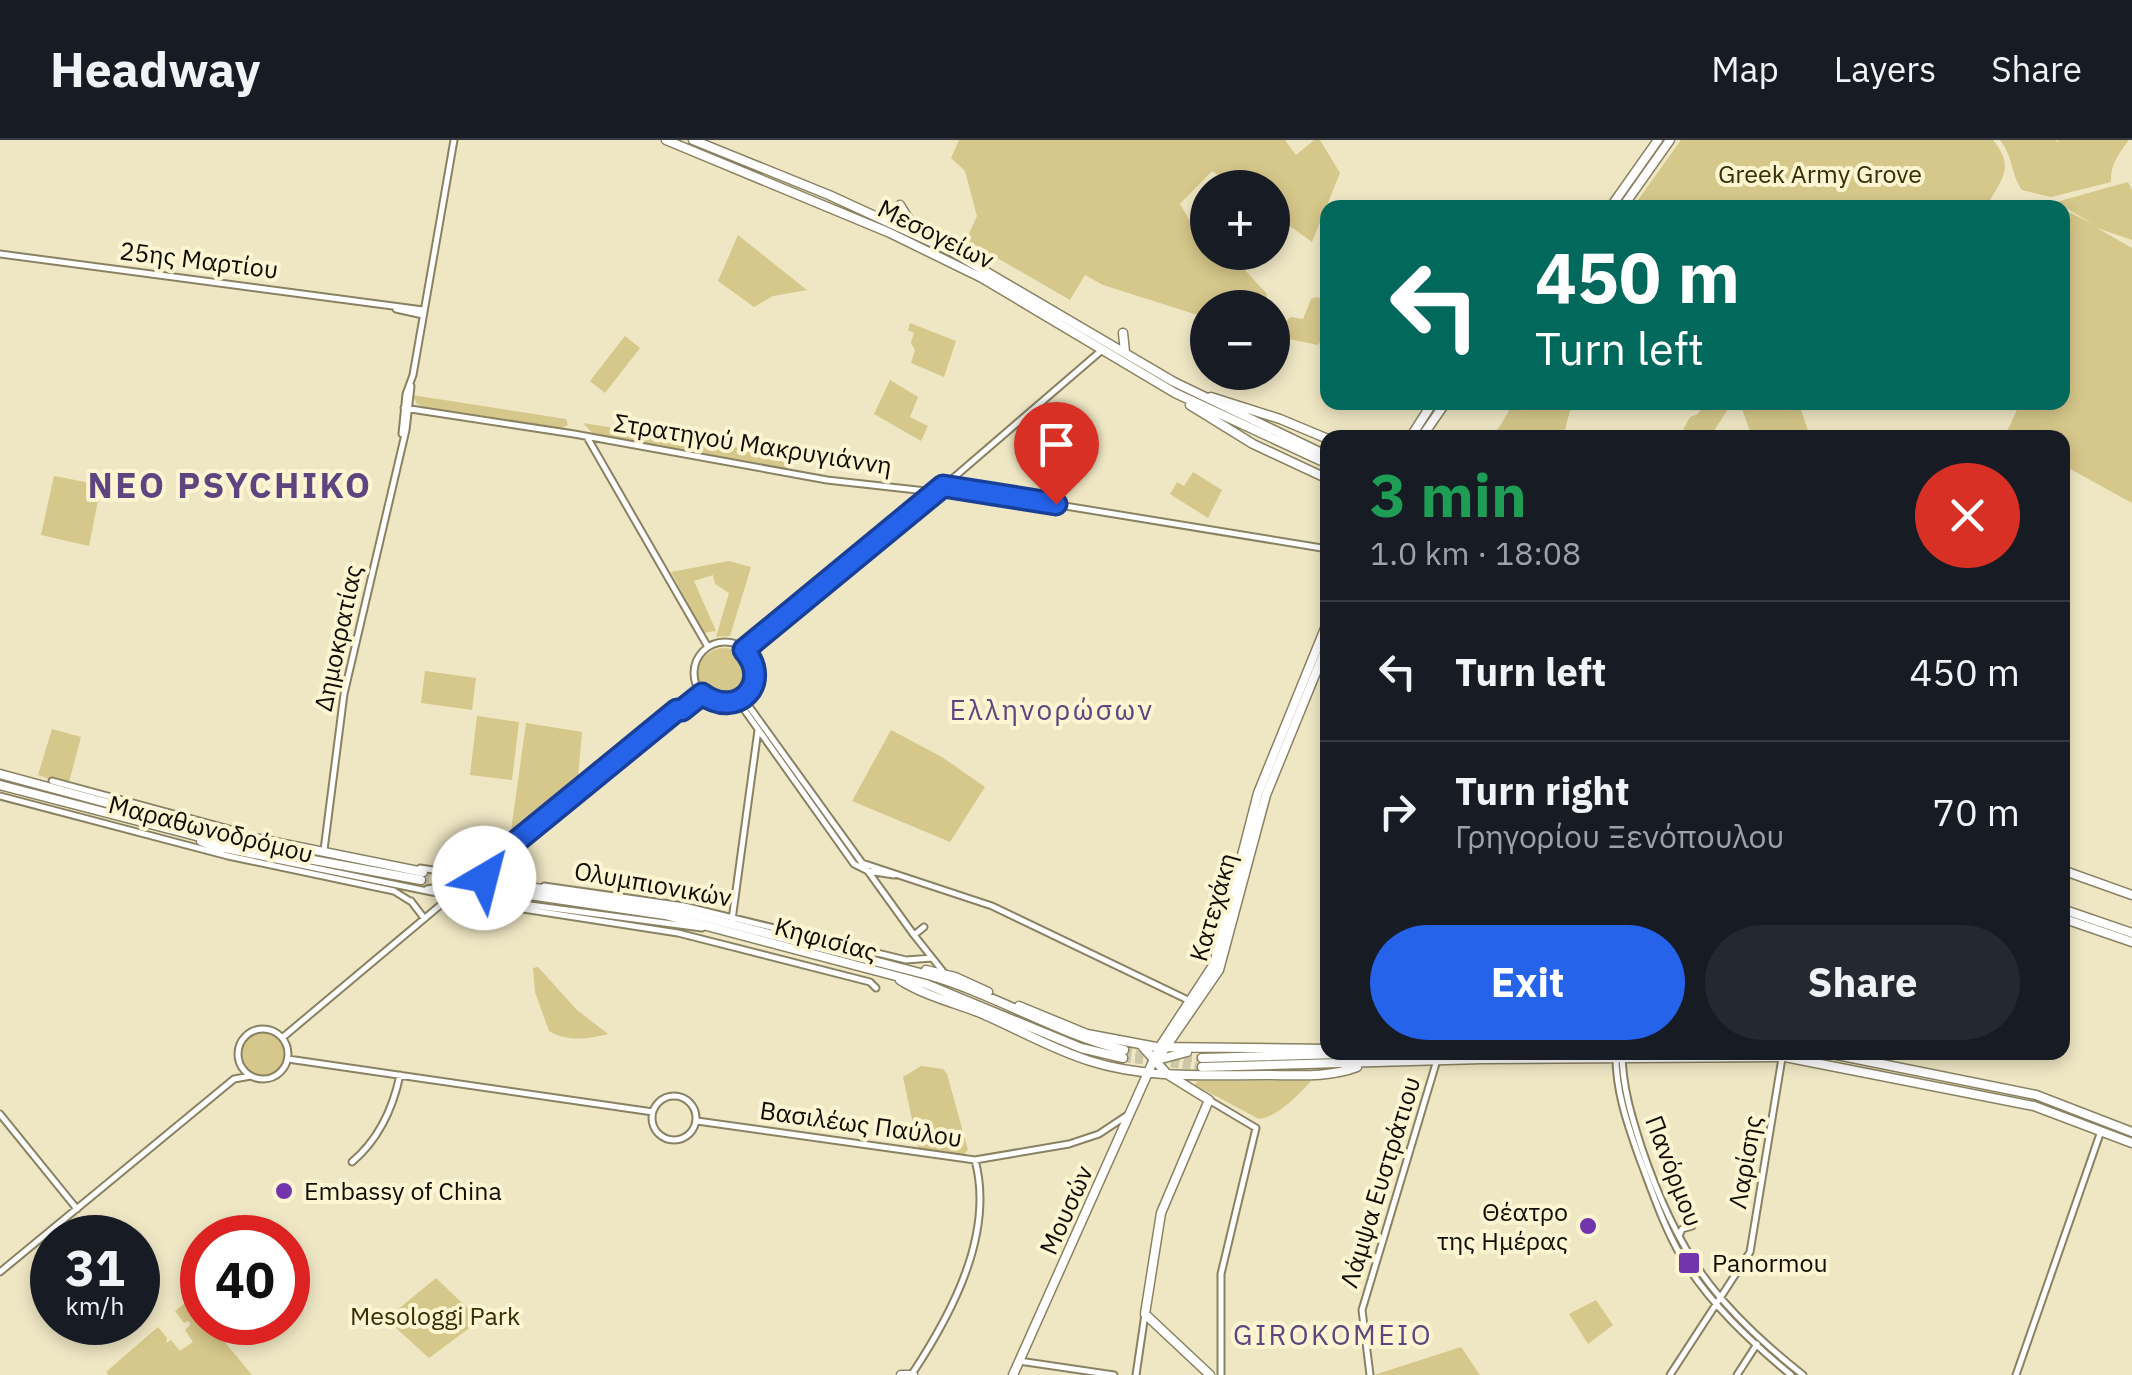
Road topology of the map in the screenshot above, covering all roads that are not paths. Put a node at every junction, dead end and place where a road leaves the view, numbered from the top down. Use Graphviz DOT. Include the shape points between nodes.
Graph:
graph roads {
  1 [pos="454,140"];
  2 [pos="666,140"];
  3 [pos="1658,140"];
  4 [pos="1670,140"];
  5 [pos="698,141"];
  6 [pos="698,154"];
  7 [pos="710,167"];
  8 [pos="734,168"];
  9 [pos="1616,200"];
  10 [pos="1628,200"];
  11 [pos="900,205"];
  12 [pos="920,236"];
  13 [pos="0,254"];
  14 [pos="423,313"];
  15 [pos="1094,334"];
  16 [pos="1102,347"];
  17 [pos="1125,352"];
  18 [pos="1175,393"];
  19 [pos="1196,394"];
  20 [pos="407,410"];
  21 [pos="1320,436"];
  22 [pos="587,437"];
  23 [pos="1320,452"];
  24 [pos="1320,460"];
  25 [pos="1320,474"];
  26 [pos="943,486"];
  27 [pos="912,491"];
  28 [pos="935,492"];
  29 [pos="920,505"];
  30 [pos="1320,548"];
  31 [pos="700,634"];
  32 [pos="1320,641"];
  33 [pos="718,643"];
  34 [pos="708,647"];
  35 [pos="744,650"];
  36 [pos="1320,663"];
  37 [pos="700,692"];
  38 [pos="741,699"];
  39 [pos="758,730"];
  40 [pos="764,737"];
  41 [pos="774,740"];
  42 [pos="756,744"];
  43 [pos="0,774"];
  44 [pos="52,781"];
  45 [pos="36,784"];
  46 [pos="0,785"];
  47 [pos="0,796"];
  48 [pos="139,812"];
  49 [pos="168,814"];
  50 [pos="178,831"];
  51 [pos="217,848"];
  52 [pos="324,850"];
  53 [pos="495,859"];
  54 [pos="862,863"];
  55 [pos="868,871"];
  56 [pos="444,872"];
  57 [pos="2070,873"];
  58 [pos="898,875"];
  59 [pos="886,876"];
  60 [pos="472,878"];
  61 [pos="422,880"];
  62 [pos="454,884"];
  63 [pos="396,885"];
  64 [pos="506,887"];
  65 [pos="880,888"];
  66 [pos="456,894"];
  67 [pos="2132,895"];
  68 [pos="480,897"];
  69 [pos="410,901"];
  70 [pos="2070,916"];
  71 [pos="424,918"];
  72 [pos="731,925"];
  73 [pos="924,928"];
  74 [pos="914,935"];
  75 [pos="2132,937"];
  76 [pos="932,958"];
  77 [pos="903,969"];
  78 [pos="945,974"];
  79 [pos="896,978"];
  80 [pos="876,988"];
  81 [pos="1190,1000"];
  82 [pos="282,1038"];
  83 [pos="1140,1045"];
  84 [pos="1163,1048"];
  85 [pos="1320,1050"];
  86 [pos="1176,1055"];
  87 [pos="288,1059"];
  88 [pos="1365,1060"];
  89 [pos="1437,1060"];
  90 [pos="1620,1060"];
  91 [pos="1620,1060"];
  92 [pos="1782,1060"];
  93 [pos="1808,1060"];
  94 [pos="1861,1060"];
  95 [pos="1155,1062"];
  96 [pos="1201,1062"];
  97 [pos="240,1063"];
  98 [pos="1130,1069"];
  99 [pos="1150,1073"];
  100 [pos="1167,1074"];
  101 [pos="1178,1074"];
  102 [pos="400,1075"];
  103 [pos="251,1076"];
  104 [pos="234,1079"];
  105 [pos="1192,1090"];
  106 [pos="1210,1100"];
  107 [pos="653,1112"];
  108 [pos="1132,1113"];
  109 [pos="0,1114"];
  110 [pos="697,1122"];
  111 [pos="2102,1131"];
  112 [pos="2132,1132"];
  113 [pos="2132,1143"];
  114 [pos="976,1160"];
  115 [pos="352,1162"];
  116 [pos="77,1208"];
  117 [pos="1692,1226"];
  118 [pos="1678,1239"];
  119 [pos="0,1272"];
  120 [pos="1717,1300"];
  121 [pos="1145,1314"];
  122 [pos="1757,1343"];
  123 [pos="1019,1361"];
  124 [pos="901,1375"];
  125 [pos="913,1375"];
  126 [pos="1013,1375"];
  127 [pos="1114,1375"];
  128 [pos="1136,1375"];
  129 [pos="1210,1375"];
  130 [pos="1221,1375"];
  131 [pos="1370,1375"];
  132 [pos="1670,1375"];
  133 [pos="1737,1375"];
  134 [pos="1790,1375"];
  135 [pos="1803,1375"];
  136 [pos="2016,1375"];
  1 -- 14 [label="street, Δημοκρατίας"];
  2 -- 6 [label="main road, Μεσογείων"];
  3 -- 9 [label="main road"];
  4 -- 10 [label="main road"];
  5 -- 6 [label="street"];
  5 -- 12 [label="main road, Μεσογείων"];
  6 -- 8 [label="main road, Μεσογείων"];
  7 -- 8 [label="main road"];
  8 -- 16 [label="main road, Μεσογείων" via="846,212 982,278"];
  11 -- 12 [label="main road"];
  12 -- 15 [label="main road, Μεσογείων"];
  13 -- 14 [label="street, 25ης Μαρτίου"];
  14 -- 20 [label="street, Δημοκρατίας"];
  15 -- 16 [label="main road, Μεσογείων"];
  15 -- 17 [label="main road" via="1120,332"];
  16 -- 17 [label="main road, Μεσογείων"];
  16 -- 18 [label="main road, Μεσογείων"];
  16 -- 26 [label="street"];
  17 -- 19 [label="main road, Μεσογείων"];
  18 -- 24 [label="main road, Μεσογείων"];
  18 -- 25 [label="main road, Μεσογείων" via="1239,436"];
  19 -- 21 [label="main road, Μεσογείων"];
  19 -- 23 [label="main road, Μεσογείων"];
  20 -- 22 [label="street, Στρατηγού Μακρυγιάννη"];
  20 -- 52 [label="street, Δημοκρατίας" via="344,694"];
  22 -- 27 [label="street, Στρατηγού Μακρυγιάννη"];
  22 -- 31 [label="street"];
  26 -- 28 [label="street"];
  26 -- 30 [label="street"];
  27 -- 28 [label="street, Στρατηγού Μακρυγιάννη"];
  27 -- 29 [label="street, Στρατηγού Μακρυγιάννη"];
  28 -- 29 [label="street"];
  29 -- 35 [label="street"];
  31 -- 33 [label="street"];
  31 -- 34 [label="street"];
  32 -- 81 [label="main road, Κατεχάκη" via="1254,808 1214,964"];
  33 -- 34 [label="street"];
  33 -- 35 [label="street"];
  34 -- 37 [label="street" via="694,666"];
  35 -- 38 [label="street" via="755,670 753,686"];
  36 -- 84 [label="main road, Κατεχάκη" via="1266,795 1218,970"];
  37 -- 38 [label="street" via="718,703"];
  37 -- 53 [label="street"];
  38 -- 39 [label="street"];
  38 -- 41 [label="street"];
  39 -- 40 [label="street"];
  39 -- 42 [label="street"];
  40 -- 41 [label="street"];
  40 -- 42 [label="street"];
  40 -- 55 [label="street" via="854,864"];
  41 -- 54 [label="street"];
  42 -- 72 [label="street"];
  43 -- 45 [label="main road"];
  44 -- 45 [label="main road"];
  44 -- 49 [label="street"];
  45 -- 48 [label="main road"];
  46 -- 50 [label="main road"];
  47 -- 69 [label="street, Μαραθωνοδρόμου" via="394,891"];
  48 -- 49 [label="main road"];
  48 -- 61 [label="main road"];
  49 -- 52 [label="street"];
  50 -- 51 [label="main road"];
  50 -- 61 [label="main road"];
  51 -- 63 [label="street"];
  52 -- 61 [label="street"];
  53 -- 60 [label="street"];
  53 -- 64 [label="street" via="493,872"];
  54 -- 55 [label="street"];
  54 -- 58 [label="street"];
  55 -- 59 [label="street"];
  55 -- 65 [label="street"];
  56 -- 60 [label="street"];
  56 -- 61 [label="street"];
  56 -- 62 [label="street"];
  57 -- 67 [label="main road"];
  58 -- 59 [label="street"];
  58 -- 81 [label="street" via="992,906"];
  59 -- 65 [label="street"];
  60 -- 62 [label="street"];
  60 -- 64 [label="street"];
  60 -- 66 [label="street"];
  60 -- 68 [label="street"];
  61 -- 62 [label="street"];
  61 -- 63 [label="street"];
  61 -- 66 [label="street"];
  62 -- 66 [label="street"];
  63 -- 69 [label="street"];
  64 -- 68 [label="street"];
  64 -- 72 [label="main road, Κηφισίας" via="665,907"];
  64 -- 72 [label="main road, Κηφισίας" via="717,929"];
  65 -- 74 [label="street"];
  66 -- 68 [label="street"];
  66 -- 71 [label="street"];
  66 -- 80 [label="street" via="485,906 678,933"];
  69 -- 71 [label="street"];
  70 -- 75 [label="main road"];
  71 -- 82 [label="street"];
  72 -- 76 [label="street, Ολυμπιονικών" via="906,960"];
  72 -- 77 [label="main road, Κηφισίας"];
  72 -- 79 [label="main road, Κηφισίας"];
  73 -- 74 [label="street"];
  74 -- 76 [label="street"];
  76 -- 78 [label="street"];
  77 -- 78 [label="main road, Κηφισίας"];
  77 -- 79 [label="main road, Κηφισίας" via="1124,1054 1082,1048 945,989"];
  78 -- 83 [label="main road, Κηφισίας" via="1072,1029"];
  79 -- 98 [label="main road" via="1069,1053"];
  81 -- 84 [label="main road, Κατεχάκη"];
  82 -- 87 [label="street"];
  82 -- 97 [label="street" via="266,1030 250,1034 240,1045"];
  83 -- 84 [label="main road, Κηφισίας"];
  83 -- 95 [label="main road"];
  84 -- 95 [label="main road, Κατεχάκη"];
  84 -- 96 [label="main road, Κηφισίας"];
  85 -- 96 [label="main road, Κηφισίας"];
  86 -- 95 [label="main road"];
  86 -- 96 [label="main road"];
  86 -- 101 [label="main road" via="1168,1066"];
  87 -- 102 [label="street"];
  87 -- 103 [label="street" via="272,1078"];
  88 -- 89 [label="main road, Κηφισίας"];
  88 -- 96 [label="main road, Κηφισίας"];
  89 -- 131 [label="street, Λάμψα Ευστράτιου" via="1362,1310"];
  90 -- 118 [label="street, Πανόρμου" via="1636,1130"];
  91 -- 120 [label="street, Πανόρμου" via="1628,1128 1660,1213 1679,1252"];
  92 -- 120 [label="street, Λαρίσης" via="1750,1252"];
  93 -- 111 [label="main road, Κηφισίας" via="2034,1106"];
  94 -- 112 [label="main road" via="2036,1096"];
  95 -- 98 [label="main road"];
  95 -- 99 [label="main road, Μουσών"];
  95 -- 100 [label="main road"];
  96 -- 101 [label="main road, Κηφισίας"];
  96 -- 105 [label="main road"];
  97 -- 103 [label="street"];
  97 -- 104 [label="street"];
  98 -- 99 [label="main road, Κηφισίας"];
  99 -- 100 [label="main road, Κηφισίας"];
  99 -- 108 [label="main road, Μουσών"];
  100 -- 101 [label="main road, Κηφισίας"];
  100 -- 105 [label="main road"];
  102 -- 107 [label="street"];
  102 -- 115 [label="street" via="385,1119"];
  103 -- 104 [label="street"];
  104 -- 116 [label="street"];
  105 -- 106 [label="main road"];
  106 -- 121 [label="main road" via="1162,1210"];
  106 -- 130 [label="street" via="1256,1128 1221,1274"];
  107 -- 110 [label="street" via="660,1101 678,1096 690,1102"];
  107 -- 110 [label="street" via="655,1130 670,1140 690,1135"];
  108 -- 114 [label="street, Βασιλέως Παύλου" via="1070,1144"];
  108 -- 123 [label="main road, Μουσών"];
  109 -- 116 [label="street"];
  110 -- 114 [label="street, Βασιλέως Παύλου"];
  111 -- 113 [label="main road, Κηφισίας"];
  111 -- 136 [label="street"];
  114 -- 125 [label="street" via="978,1212 969,1263 952,1312"];
  116 -- 119 [label="street"];
  117 -- 118 [label="street"];
  118 -- 120 [label="street, Πανόρμου"];
  120 -- 122 [label="street, Πανόρμου"];
  120 -- 132 [label="street, Λαρίσης"];
  121 -- 128 [label="street"];
  121 -- 129 [label="main road"];
  122 -- 133 [label="street"];
  122 -- 134 [label="street, Πανόρμου"];
  122 -- 135 [label="street, Πανόρμου"];
  123 -- 126 [label="main road, Μουσών"];
  123 -- 127 [label="street"];
  124 -- 125 [label="main road"];
}
